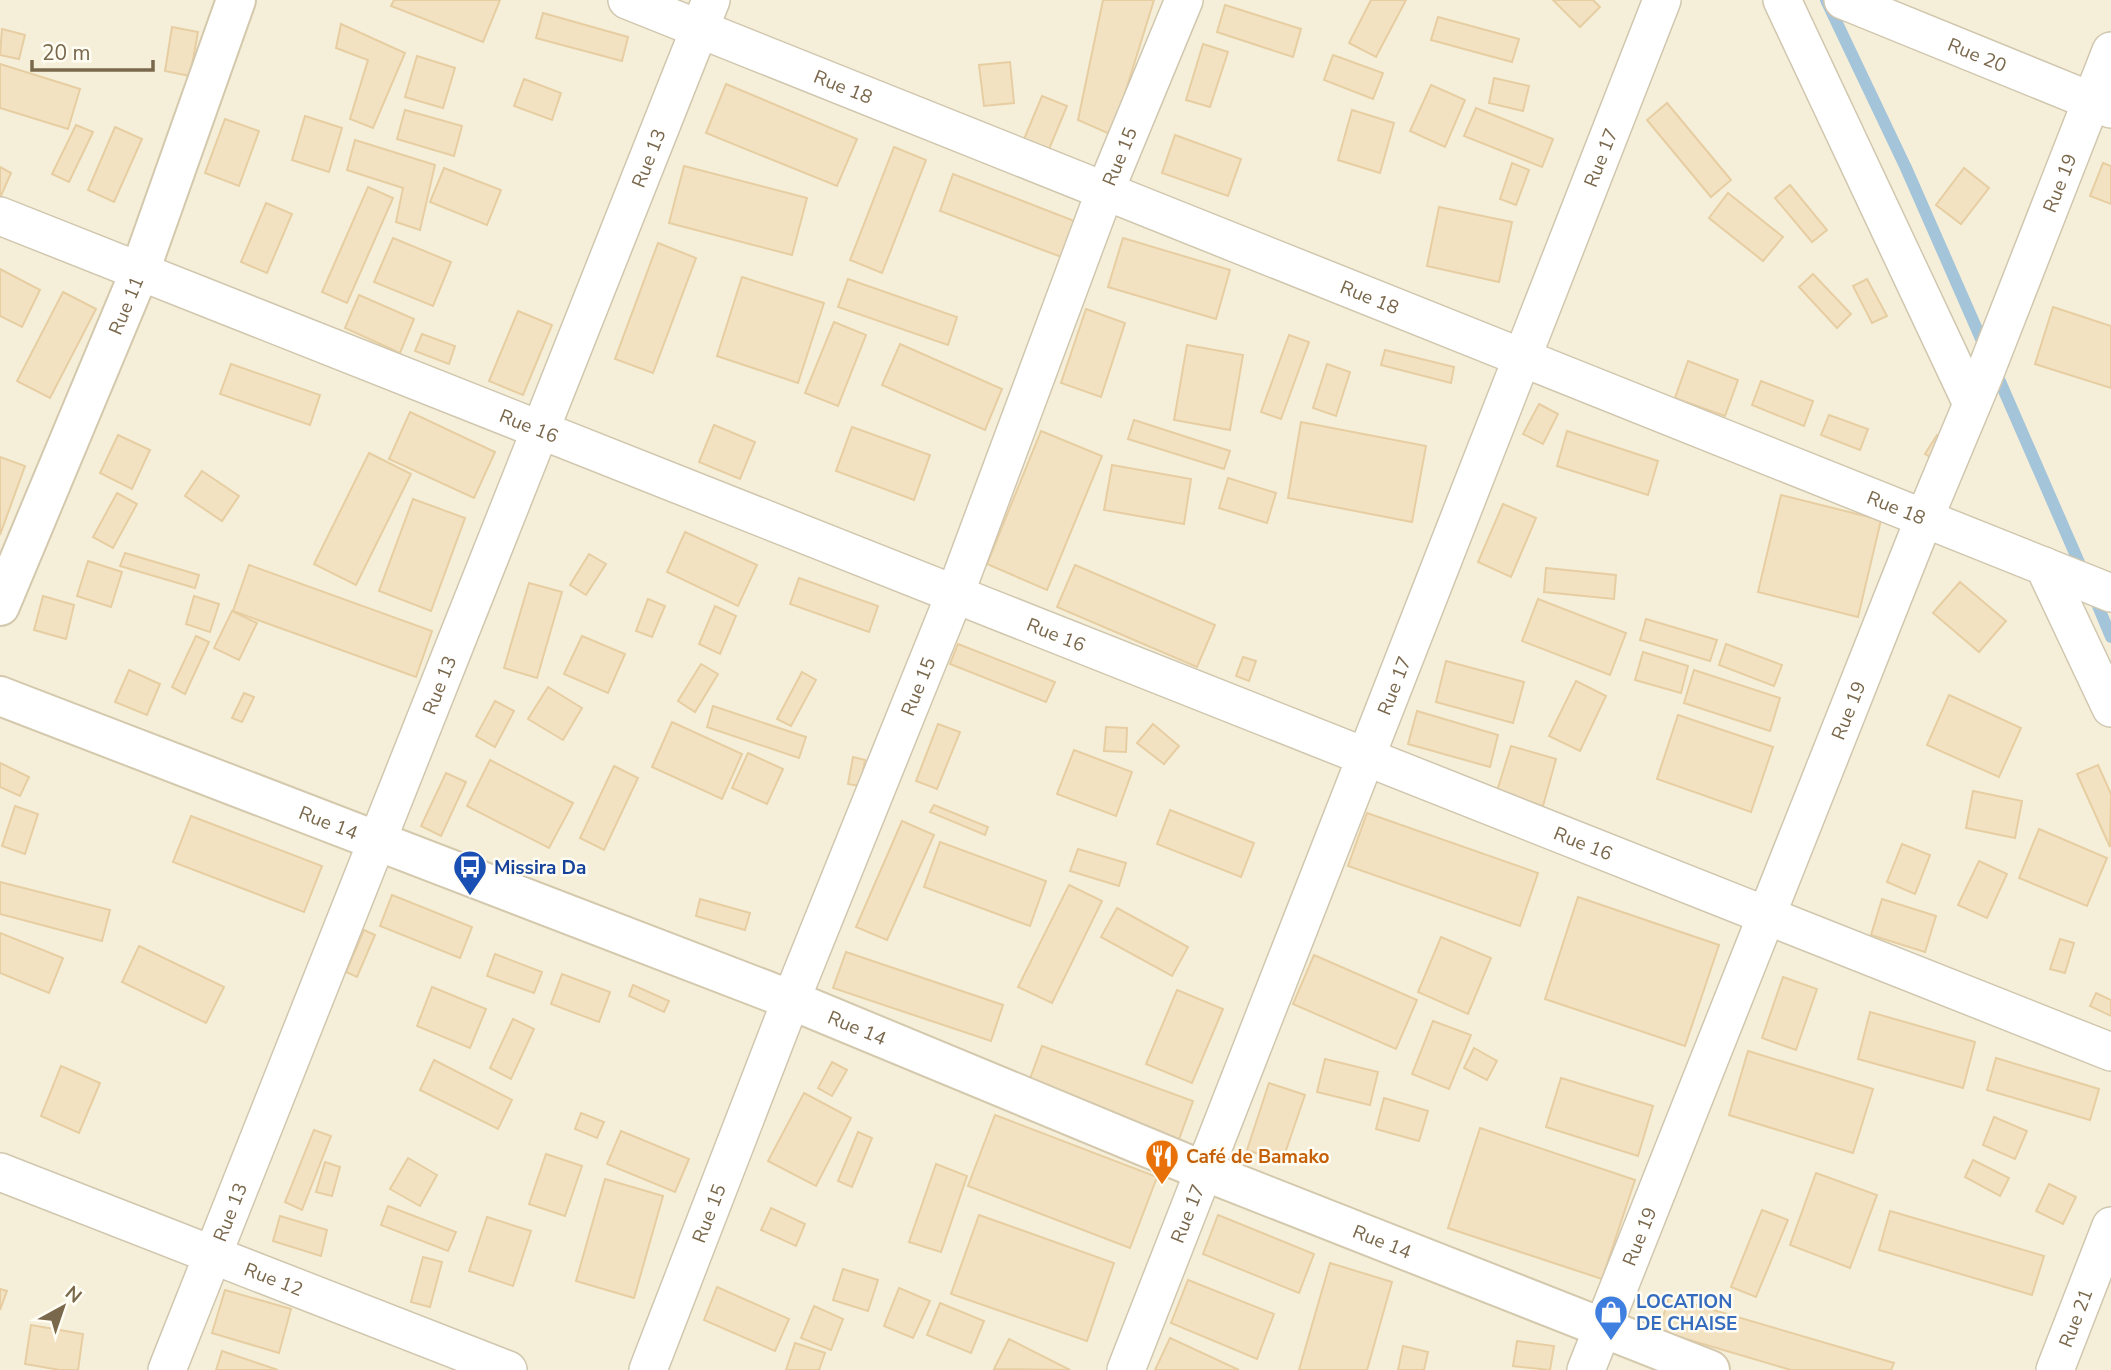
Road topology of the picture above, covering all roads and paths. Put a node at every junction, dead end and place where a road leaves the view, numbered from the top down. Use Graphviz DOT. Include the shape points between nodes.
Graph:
graph roads {
  1 [pos="236,0"];
  2 [pos="627,0"];
  3 [pos="1184,0"];
  4 [pos="1662,0"];
  5 [pos="1782,0"];
  6 [pos="1843,0"];
  7 [pos="705,14"];
  8 [pos="2111,51"];
  9 [pos="2101,105"];
  10 [pos="1105,191"];
  11 [pos="0,216"];
  12 [pos="140,271"];
  13 [pos="1522,358"];
  14 [pos="1977,391"];
  15 [pos="540,430"];
  16 [pos="1924,519"];
  17 [pos="2044,566"];
  18 [pos="2111,593"];
  19 [pos="955,594"];
  20 [pos="0,606"];
  21 [pos="0,696"];
  22 [pos="2111,708"];
  23 [pos="1366,757"];
  24 [pos="377,842"];
  25 [pos="1767,916"];
  26 [pos="791,1000"];
  27 [pos="2111,1052"];
  28 [pos="0,1171"];
  29 [pos="1204,1171"];
  30 [pos="2111,1226"];
  31 [pos="212,1255"];
  32 [pos="1603,1326"];
  33 [pos="167,1370"];
  34 [pos="508,1370"];
  35 [pos="648,1370"];
  36 [pos="1126,1370"];
  37 [pos="1586,1370"];
  38 [pos="1710,1370"];
  39 [pos="2055,1370"];
  1 -- 12 [label="street, Rue 11"];
  2 -- 7 [label="street, Rue 18"];
  3 -- 10 [label="street, Rue 15"];
  4 -- 13 [label="street, Rue 17"];
  5 -- 14 [label="street"];
  6 -- 9 [label="street, Rue 20"];
  7 -- 10 [label="street, Rue 18"];
  7 -- 15 [label="street, Rue 13"];
  8 -- 9 [label="street, Rue 19"];
  9 -- 14 [label="street, Rue 19" via="2010,304"];
  10 -- 13 [label="street, Rue 18"];
  10 -- 19 [label="street, Rue 15"];
  11 -- 12 [label="street, Rue 16"];
  12 -- 15 [label="street, Rue 16"];
  12 -- 20 [label="street, Rue 11"];
  13 -- 16 [label="street, Rue 18"];
  13 -- 23 [label="street, Rue 17"];
  14 -- 16 [label="street, Rue 19"];
  15 -- 19 [label="street, Rue 16"];
  15 -- 24 [label="street, Rue 13"];
  16 -- 17 [label="street, Rue 18"];
  16 -- 25 [label="street, Rue 19"];
  17 -- 18 [label="street, Rue 18"];
  17 -- 22 [label="street"];
  19 -- 23 [label="street, Rue 16"];
  19 -- 26 [label="street, Rue 15"];
  21 -- 24 [label="street, Rue 14"];
  23 -- 25 [label="street, Rue 16"];
  23 -- 29 [label="street, Rue 17"];
  24 -- 26 [label="street, Rue 14"];
  24 -- 31 [label="street, Rue 13"];
  25 -- 27 [label="street, Rue 16"];
  25 -- 32 [label="street, Rue 19"];
  26 -- 29 [label="street, Rue 14"];
  26 -- 35 [label="street, Rue 15"];
  28 -- 31 [label="street, Rue 12"];
  29 -- 32 [label="street, Rue 14"];
  29 -- 36 [label="street, Rue 17"];
  30 -- 39 [label="street, Rue 21"];
  31 -- 33 [label="street, Rue 13"];
  31 -- 34 [label="street, Rue 12"];
  32 -- 37 [label="street, Rue 19"];
  32 -- 38 [label="street, Rue 14"];
}
